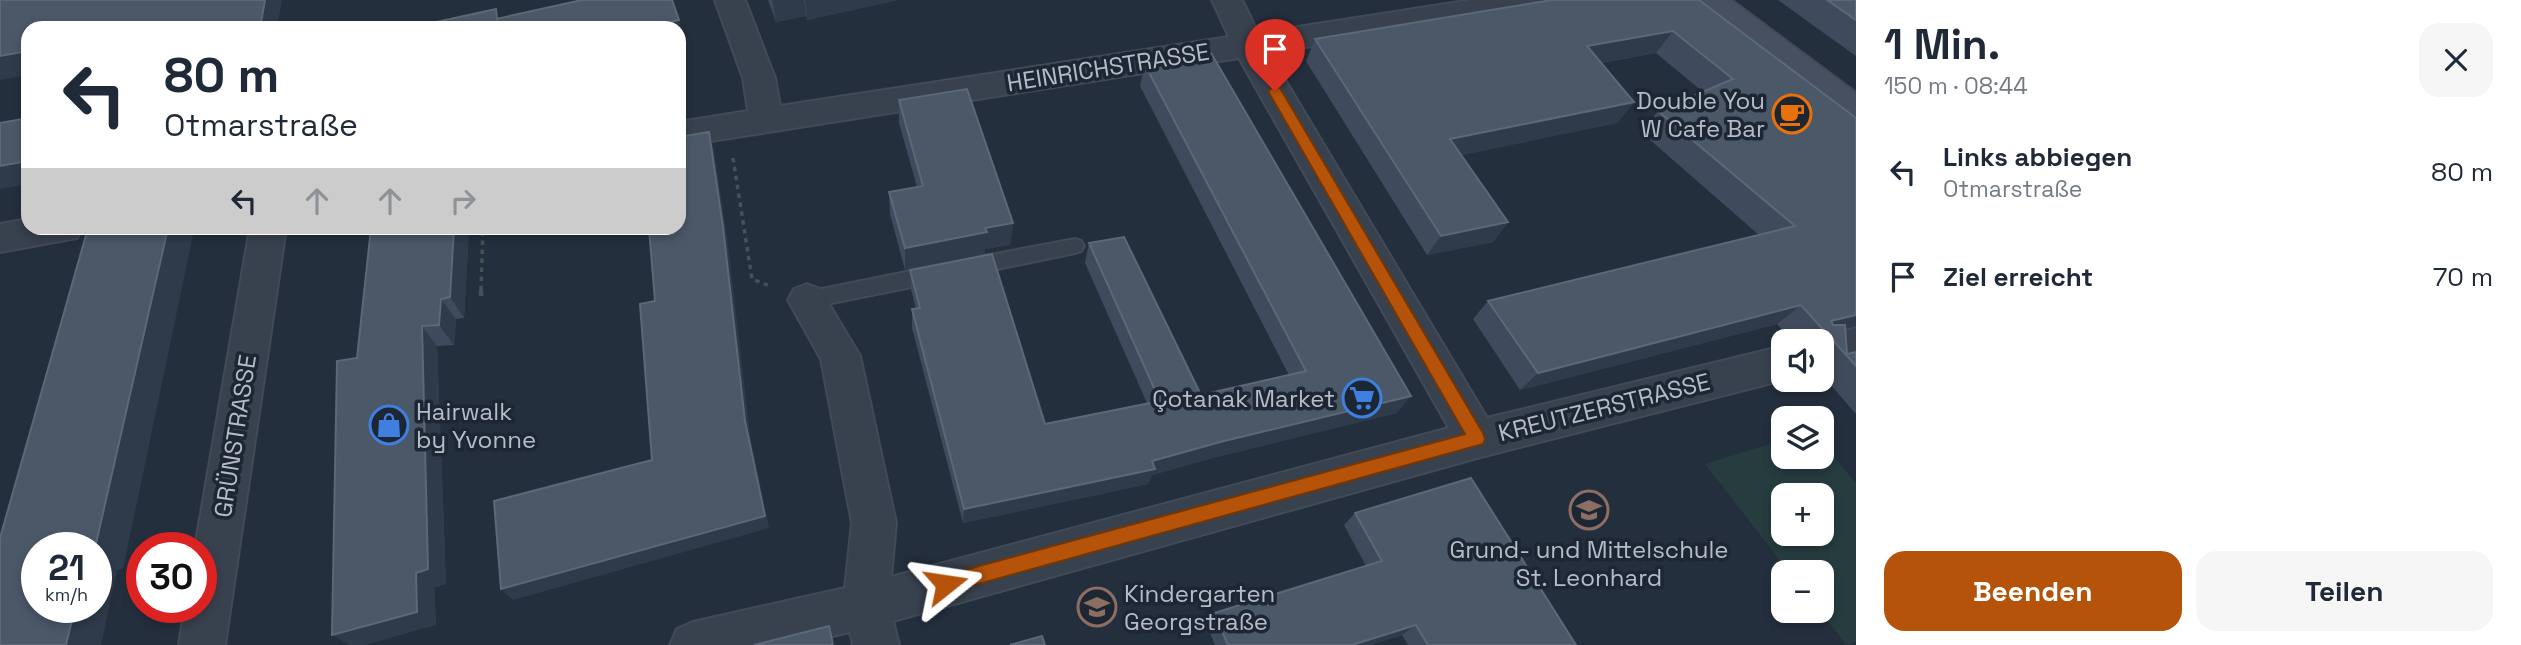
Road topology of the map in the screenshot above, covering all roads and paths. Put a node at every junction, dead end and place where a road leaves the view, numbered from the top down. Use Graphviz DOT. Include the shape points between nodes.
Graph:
graph roads {
  1 [pos="730,0"];
  2 [pos="1227,0"];
  3 [pos="1538,0"];
  4 [pos="1710,0"];
  5 [pos="1248,45"];
  6 [pos="1856,110"];
  7 [pos="766,121"];
  8 [pos="727,127"];
  9 [pos="686,133"];
  10 [pos="21,235"];
  11 [pos="267,235"];
  12 [pos="483,235"];
  13 [pos="0,238"];
  14 [pos="1075,246"];
  15 [pos="481,296"];
  16 [pos="807,300"];
  17 [pos="1856,345"];
  18 [pos="1834,350"];
  19 [pos="1771,366"];
  20 [pos="1477,439"];
  21 [pos="871,626"];
  22 [pos="202,645"];
  23 [pos="693,645"];
  1 -- 7 [label="street" via="759,78"];
  2 -- 5 [label="street"];
  3 -- 5 [label="street, HEINRICHSTRASSE"];
  4 -- 6 [label="main road"];
  5 -- 7 [label="street, HEINRICHSTRASSE"];
  5 -- 20 [label="street"];
  7 -- 8 [label="street, HEINRICHSTRASSE"];
  8 -- 9 [label="street, HEINRICHSTRASSE"];
  8 -- 16 [label="path" via="752,279"];
  10 -- 13 [label="street"];
  11 -- 22 [label="street, GRÜNSTRASSE"];
  12 -- 15 [label="path"];
  14 -- 16 [label="lane"];
  16 -- 21 [label="street" via="840,356 874,523"];
  17 -- 18 [label="street"];
  19 -- 20 [label="street, KREUTZERSTRASSE"];
  20 -- 21 [label="street, KREUTZERSTRASSE"];
  21 -- 23 [label="street, KREUTZERSTRASSE"];
}
